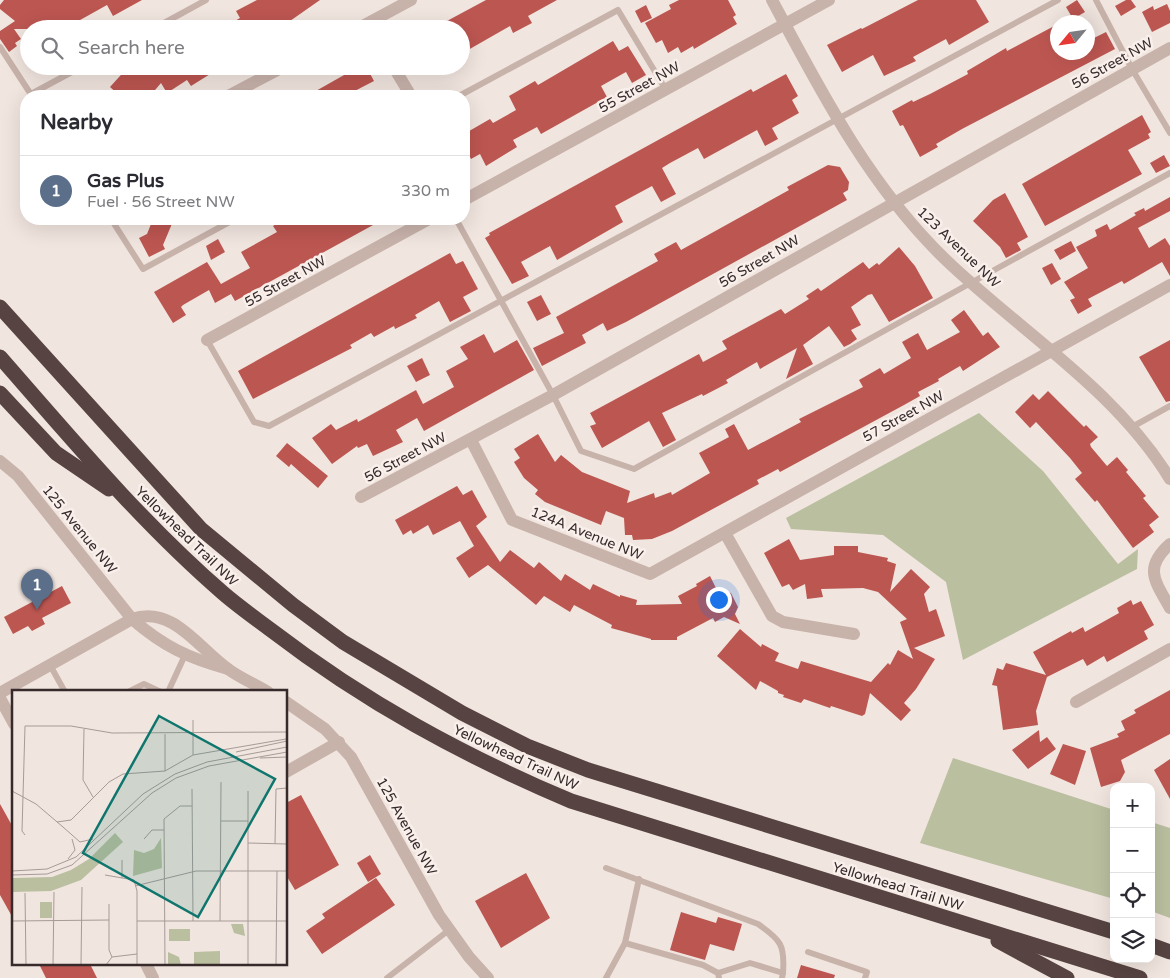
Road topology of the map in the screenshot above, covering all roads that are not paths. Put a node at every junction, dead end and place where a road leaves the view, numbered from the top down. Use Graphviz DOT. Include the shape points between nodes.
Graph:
graph roads {
  1 [pos="206,0"];
  2 [pos="411,0"];
  3 [pos="772,0"];
  4 [pos="829,0"];
  5 [pos="1058,0"];
  6 [pos="1096,0"];
  7 [pos="169,20"];
  8 [pos="377,20"];
  9 [pos="785,24"];
  10 [pos="0,48"];
  11 [pos="1170,48"];
  12 [pos="1132,69"];
  13 [pos="68,75"];
  14 [pos="269,75"];
  15 [pos="398,75"];
  16 [pos="29,90"];
  17 [pos="41,90"];
  18 [pos="240,90"];
  19 [pos="407,90"];
  20 [pos="470,90"];
  21 [pos="666,90"];
  22 [pos="837,117"];
  23 [pos="1170,133"];
  24 [pos="1170,173"];
  25 [pos="470,195"];
  26 [pos="893,202"];
  27 [pos="115,225"];
  28 [pos="225,225"];
  29 [pos="418,225"];
  30 [pos="459,225"];
  31 [pos="971,282"];
  32 [pos="1170,285"];
  33 [pos="502,302"];
  34 [pos="0,307"];
  35 [pos="207,340"];
  36 [pos="1050,351"];
  37 [pos="0,357"];
  38 [pos="0,393"];
  39 [pos="553,395"];
  40 [pos="1170,406"];
  41 [pos="1132,427"];
  42 [pos="471,440"];
  43 [pos="0,461"];
  44 [pos="1170,479"];
  45 [pos="361,497"];
  46 [pos="126,502"];
  47 [pos="724,533"];
  48 [pos="1170,544"];
  49 [pos="650,574"];
  50 [pos="1170,608"];
  51 [pos="132,619"];
  52 [pos="854,634"];
  53 [pos="1170,649"];
  54 [pos="185,655"];
  55 [pos="50,665"];
  56 [pos="228,669"];
  57 [pos="64,690"];
  58 [pos="132,690"];
  59 [pos="157,690"];
  60 [pos="169,690"];
  61 [pos="265,690"];
  62 [pos="0,694"];
  63 [pos="0,698"];
  64 [pos="1076,702"];
  65 [pos="288,703"];
  66 [pos="12,720"];
  67 [pos="339,742"];
  68 [pos="288,771"];
  69 [pos="606,868"];
  70 [pos="639,879"];
  71 [pos="971,926"];
  72 [pos="450,930"];
  73 [pos="1110,931"];
  74 [pos="625,943"];
  75 [pos="1155,946"];
  76 [pos="808,952"];
  77 [pos="1170,952"];
  78 [pos="147,966"];
  79 [pos="719,975"];
  80 [pos="782,976"];
  81 [pos="153,978"];
  82 [pos="387,978"];
  83 [pos="488,978"];
  84 [pos="606,978"];
  85 [pos="865,978"];
  86 [pos="1067,978"];
  87 [pos="1140,978"];
  1 -- 7 [label="lane"];
  2 -- 8 [label="street"];
  3 -- 9 [label="street, 123 Avenue NW"];
  4 -- 9 [label="street, 55 Street NW"];
  5 -- 22 [label="lane"];
  6 -- 12 [label="lane"];
  9 -- 21 [label="street, 55 Street NW"];
  9 -- 22 [label="street, 123 Avenue NW"];
  10 -- 16 [label="lane"];
  11 -- 12 [label="street, 56 Street NW"];
  12 -- 23 [label="lane"];
  12 -- 26 [label="street, 56 Street NW"];
  13 -- 17 [label="lane"];
  14 -- 18 [label="street"];
  15 -- 19 [label="street"];
  20 -- 21 [label="lane" via="618,10"];
  21 -- 25 [label="street, 55 Street NW"];
  22 -- 26 [label="street, 123 Avenue NW"];
  22 -- 33 [label="lane"];
  24 -- 31 [label="lane"];
  26 -- 31 [label="street, 123 Avenue NW"];
  26 -- 39 [label="street, 56 Street NW"];
  27 -- 28 [label="lane" via="144,269"];
  29 -- 35 [label="street, 55 Street NW"];
  30 -- 33 [label="lane"];
  31 -- 36 [label="street, 123 Avenue NW"];
  31 -- 39 [label="lane" via="634,469 581,451"];
  32 -- 36 [label="street, 57 Street NW"];
  33 -- 35 [label="lane" via="269,426 254,422"];
  33 -- 39 [label="lane"];
  34 -- 73 [label="highway, Yellowhead Trail NW" via="201,530 343,642 462,713 527,746 588,770"];
  36 -- 41 [label="street, 123 Avenue NW"];
  36 -- 47 [label="street, 57 Street NW"];
  37 -- 46 [label="highway, Yellowhead Trail NW"];
  38 -- 46 [label="highway" via="56,453"];
  39 -- 42 [label="street, 56 Street NW"];
  40 -- 41 [label="lane"];
  41 -- 44 [label="street, 123 Avenue NW"];
  42 -- 45 [label="street, 56 Street NW"];
  42 -- 49 [label="street, 124A Avenue NW" via="512,520"];
  43 -- 51 [label="street, 125 Avenue NW" via="18,476"];
  46 -- 71 [label="highway, Yellowhead Trail NW" via="223,594 322,669 436,738 571,801"];
  47 -- 49 [label="street, 57 Street NW"];
  47 -- 52 [label="street" via="772,616 783,622"];
  48 -- 50 [label="street" via="1156,558 1153,566 1156,582"];
  51 -- 54 [label="street, 125 Avenue NW" via="154,637"];
  51 -- 55 [label="street"];
  51 -- 56 [label="street, 125 Avenue NW" via="150,615 166,618"];
  53 -- 64 [label="street"];
  54 -- 56 [label="street, 125 Avenue NW"];
  54 -- 60 [label="lane"];
  55 -- 57 [label="lane"];
  55 -- 62 [label="street"];
  56 -- 61 [label="street, 125 Avenue NW"];
  58 -- 59 [label="lane" via="144,684"];
  63 -- 66 [label="street"];
  65 -- 67 [label="street, 125 Avenue NW"];
  67 -- 68 [label="street"];
  67 -- 72 [label="street, 125 Avenue NW"];
  69 -- 70 [label="lane"];
  70 -- 74 [label="lane"];
  70 -- 80 [label="lane" via="758,924 777,938 784,952"];
  71 -- 86 [label="highway"];
  71 -- 87 [label="highway, Yellowhead Trail NW"];
  72 -- 82 [label="lane"];
  72 -- 83 [label="street, 125 Avenue NW"];
  74 -- 79 [label="lane" via="703,965"];
  74 -- 84 [label="lane"];
  75 -- 77 [label="highway"];
  76 -- 85 [label="lane" via="867,972"];
  78 -- 81 [label="street"];
  79 -- 80 [label="lane" via="750,963"];
}
